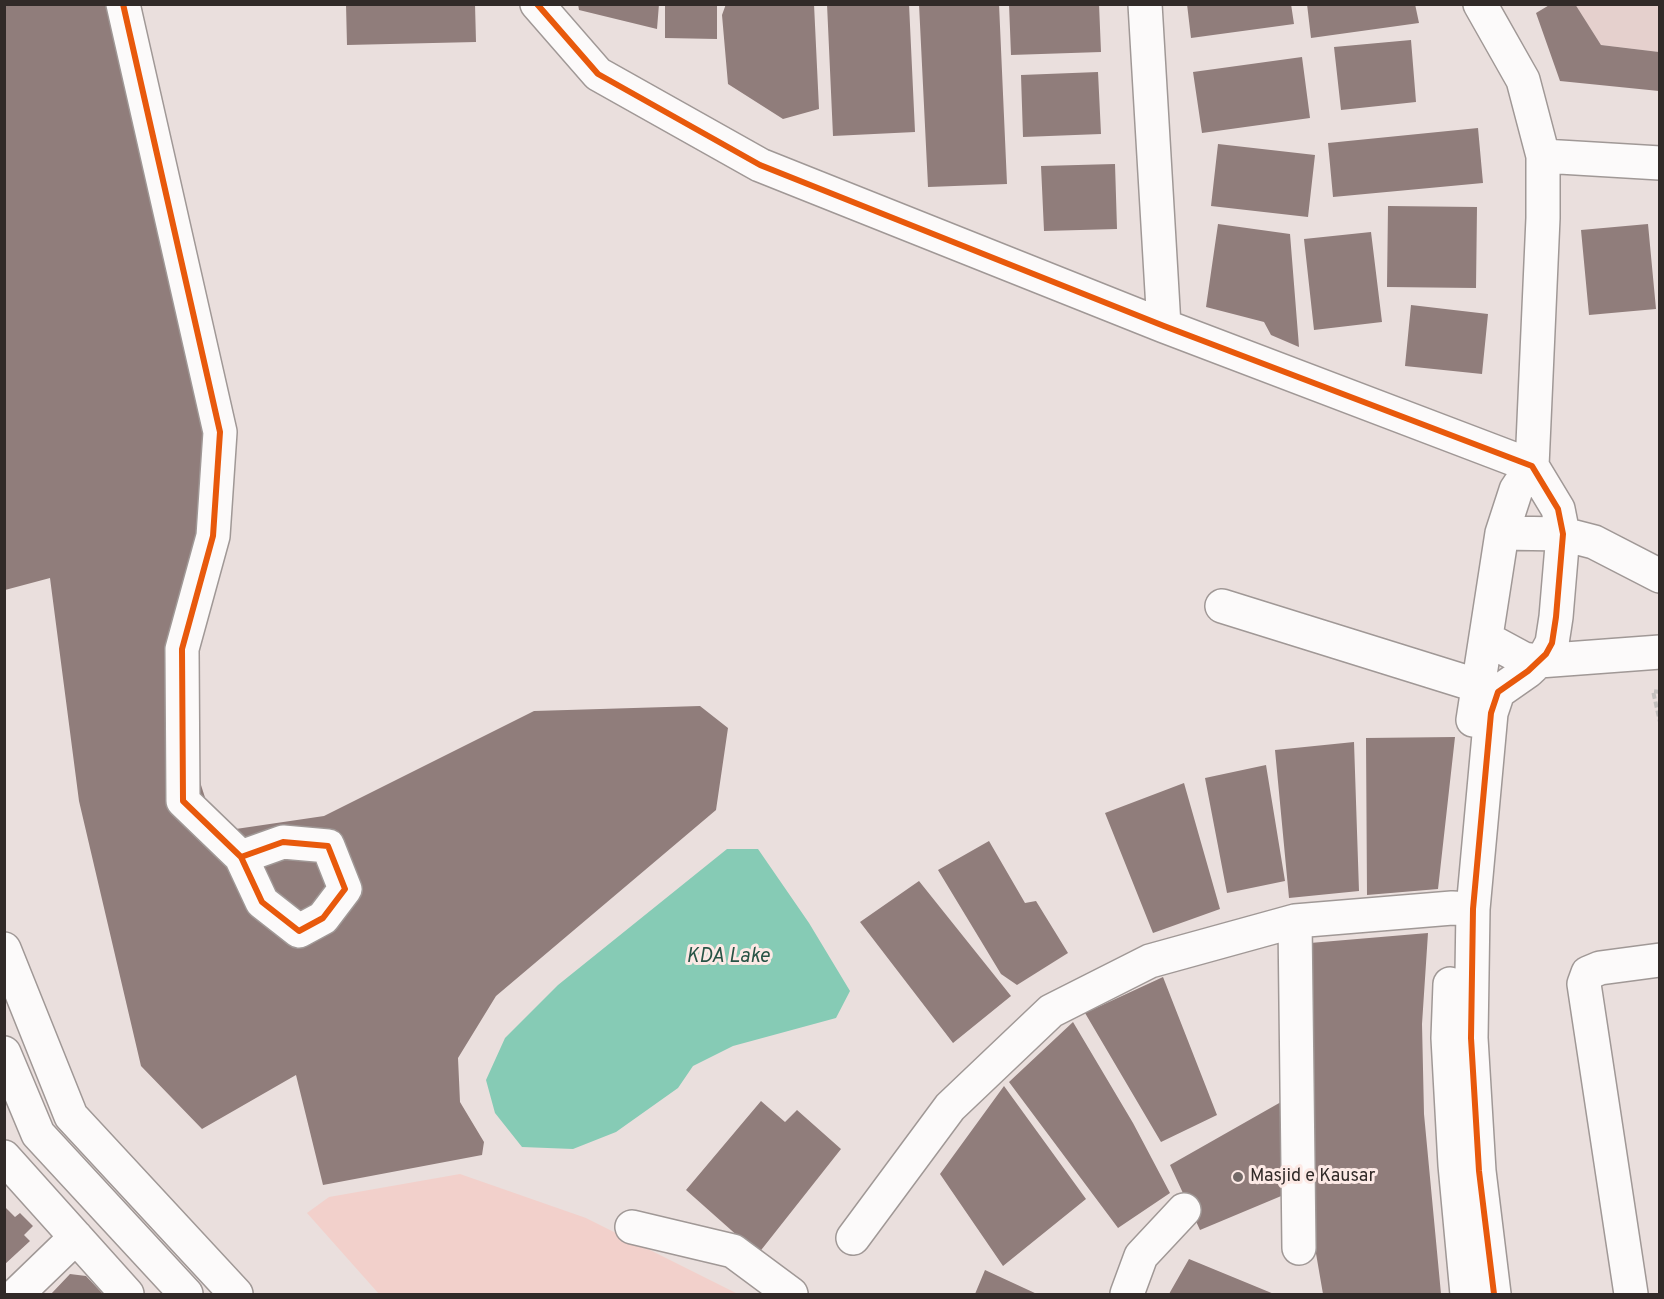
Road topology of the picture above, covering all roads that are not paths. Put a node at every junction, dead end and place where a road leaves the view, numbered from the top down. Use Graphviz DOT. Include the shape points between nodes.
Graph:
graph roads {
  1 [pos="123,4"];
  2 [pos="537,4"];
  3 [pos="1145,4"];
  4 [pos="1480,4"];
  5 [pos="1543,156"];
  6 [pos="1659,164"];
  7 [pos="1164,326"];
  8 [pos="1532,466"];
  9 [pos="1502,533"];
  10 [pos="1563,534"];
  11 [pos="1659,576"];
  12 [pos="1222,606"];
  13 [pos="1487,639"];
  14 [pos="1659,652"];
  15 [pos="1539,661"];
  16 [pos="1488,690"];
  17 [pos="241,857"];
  18 [pos="1463,909"];
  19 [pos="1295,921"];
  20 [pos="4,949"];
  21 [pos="1659,960"];
  22 [pos="4,1053"];
  23 [pos="4,1157"];
  24 [pos="1184,1210"];
  25 [pos="632,1227"];
  26 [pos="76,1237"];
  27 [pos="853,1238"];
  28 [pos="1299,1248"];
  29 [pos="17,1294"];
  30 [pos="127,1294"];
  31 [pos="186,1294"];
  32 [pos="236,1294"];
  33 [pos="791,1294"];
  34 [pos="1126,1294"];
  35 [pos="1467,1294"];
  36 [pos="1494,1294"];
  37 [pos="1631,1294"];
  1 -- 17 [label="street" via="220,432 213,536 182,649 183,801"];
  2 -- 7 [label="street" via="598,74 760,165"];
  3 -- 7 [label="street"];
  4 -- 5 [label="street" via="1523,80"];
  5 -- 6 [label="street"];
  5 -- 8 [label="street"];
  7 -- 8 [label="street"];
  8 -- 9 [label="street" via="1516,490"];
  8 -- 10 [label="street" via="1558,508"];
  9 -- 10 [label="street"];
  9 -- 13 [label="street"];
  10 -- 11 [label="street" via="1594,542"];
  10 -- 15 [label="street" via="1552,643"];
  12 -- 16 [label="street"];
  13 -- 15 [label="street" via="1524,659"];
  13 -- 16 [label="street"];
  14 -- 15 [label="street"];
  15 -- 16 [label="street"];
  16 -- 18 [label="street" via="1469,744"];
  18 -- 19 [label="street"];
  18 -- 35 [label="street" via="1448,1038"];
  18 -- 36 [label="street" via="1479,1171"];
  19 -- 27 [label="street" via="1150,961 1052,1011 951,1107"];
  19 -- 28 [label="street"];
  20 -- 32 [label="street" via="71,1116"];
  21 -- 37 [label="street" via="1600,968 1588,973 1584,984"];
  22 -- 31 [label="street" via="38,1134"];
  23 -- 26 [label="street"];
  24 -- 34 [label="street" via="1141,1256"];
  25 -- 33 [label="street" via="734,1251"];
  26 -- 29 [label="street"];
  26 -- 30 [label="street"];
}
